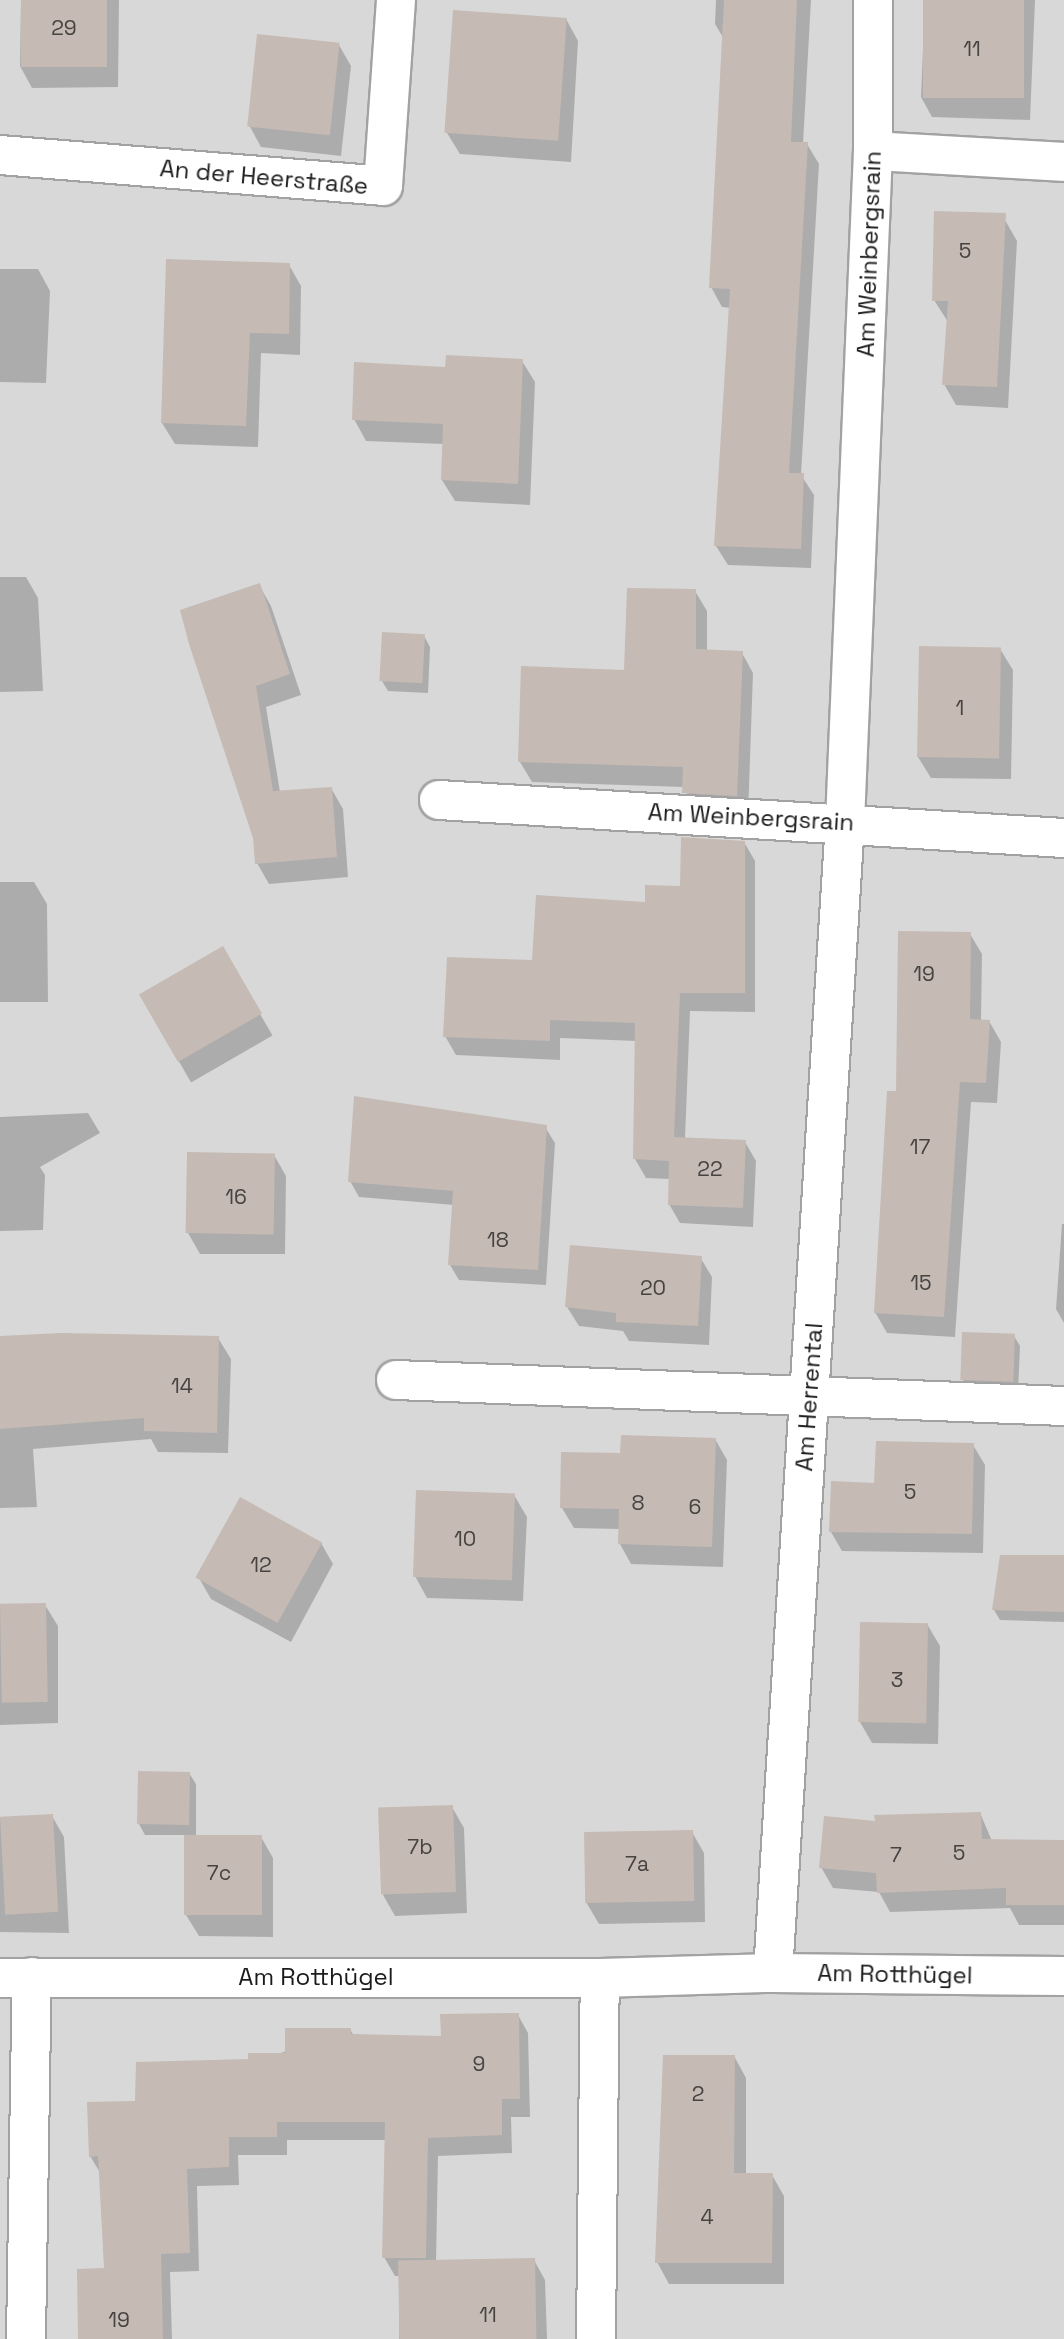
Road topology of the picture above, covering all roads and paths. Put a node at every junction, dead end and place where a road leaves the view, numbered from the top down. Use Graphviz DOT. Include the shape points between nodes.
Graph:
graph roads {
  1 [pos="396,0"];
  2 [pos="873,0"];
  3 [pos="873,151"];
  4 [pos="0,155"];
  5 [pos="1064,162"];
  6 [pos="439,800"];
  7 [pos="845,822"];
  8 [pos="1064,838"];
  9 [pos="396,1380"];
  10 [pos="810,1394"];
  11 [pos="1064,1406"];
  12 [pos="773,1973"];
  13 [pos="1064,1976"];
  14 [pos="16,1977"];
  15 [pos="600,1978"];
  16 [pos="26,2339"];
  17 [pos="596,2339"];
  1 -- 4 [label="street, An der Heerstraße" via="383,187"];
  2 -- 3 [label="street, Am Weinbergsrain"];
  3 -- 5 [label="street"];
  3 -- 7 [label="street, Am Weinbergsrain"];
  6 -- 7 [label="street, Am Weinbergsrain"];
  7 -- 8 [label="street, Am Weinbergsrain"];
  7 -- 10 [label="street, Am Herrental"];
  9 -- 10 [label="street"];
  10 -- 11 [label="street"];
  10 -- 12 [label="street, Am Herrental"];
  12 -- 13 [label="street, Am Rotthügel"];
  12 -- 15 [label="street, Am Rotthügel"];
  14 -- 15 [label="street, Am Rotthügel"];
  14 -- 16 [label="street, Am Rotthügel"];
  15 -- 17 [label="street"];
}
